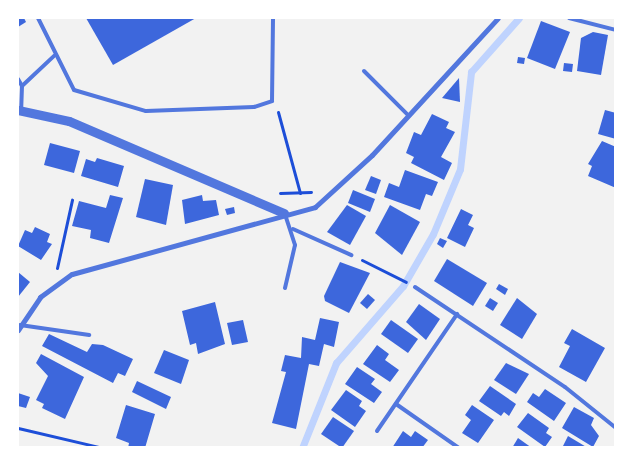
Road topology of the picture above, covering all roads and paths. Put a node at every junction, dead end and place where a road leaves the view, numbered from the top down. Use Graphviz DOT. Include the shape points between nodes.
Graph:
graph roads {
  1 [pos="38,18"];
  2 [pos="273,18"];
  3 [pos="498,18"];
  4 [pos="569,18"];
  5 [pos="616,30"];
  6 [pos="54,56"];
  7 [pos="364,71"];
  8 [pos="18,80"];
  9 [pos="22,86"];
  10 [pos="19,109"];
  11 [pos="278,112"];
  12 [pos="408,115"];
  13 [pos="300,193"];
  14 [pos="72,200"];
  15 [pos="284,213"];
  16 [pos="292,229"];
  17 [pos="351,255"];
  18 [pos="58,263"];
  19 [pos="396,276"];
  20 [pos="415,287"];
  21 [pos="285,288"];
  22 [pos="457,314"];
  23 [pos="19,327"];
  24 [pos="89,335"];
  25 [pos="396,404"];
  26 [pos="18,428"];
  27 [pos="616,428"];
  28 [pos="377,431"];
  29 [pos="103,448"];
  30 [pos="459,448"];
  1 -- 6 [label="lane"];
  2 -- 6 [label="lane" via="272,101 254,107 132,110 74,90"];
  3 -- 12 [label="street"];
  4 -- 5 [label="lane"];
  6 -- 9 [label="lane"];
  7 -- 12 [label="lane"];
  8 -- 9 [label="lane"];
  9 -- 10 [label="lane"];
  10 -- 15 [label="street" via="69,121"];
  11 -- 13 [label="path"];
  12 -- 15 [label="street" via="326,199 304,212"];
  14 -- 18 [label="path"];
  15 -- 16 [label="lane"];
  15 -- 23 [label="street" via="72,274 40,297"];
  16 -- 17 [label="lane"];
  16 -- 21 [label="lane" via="295,245"];
  17 -- 19 [label="path"];
  20 -- 22 [label="lane"];
  22 -- 25 [label="lane"];
  22 -- 27 [label="lane" via="565,387"];
  23 -- 24 [label="lane"];
  25 -- 28 [label="lane"];
  25 -- 30 [label="lane"];
  26 -- 29 [label="path"];
}
